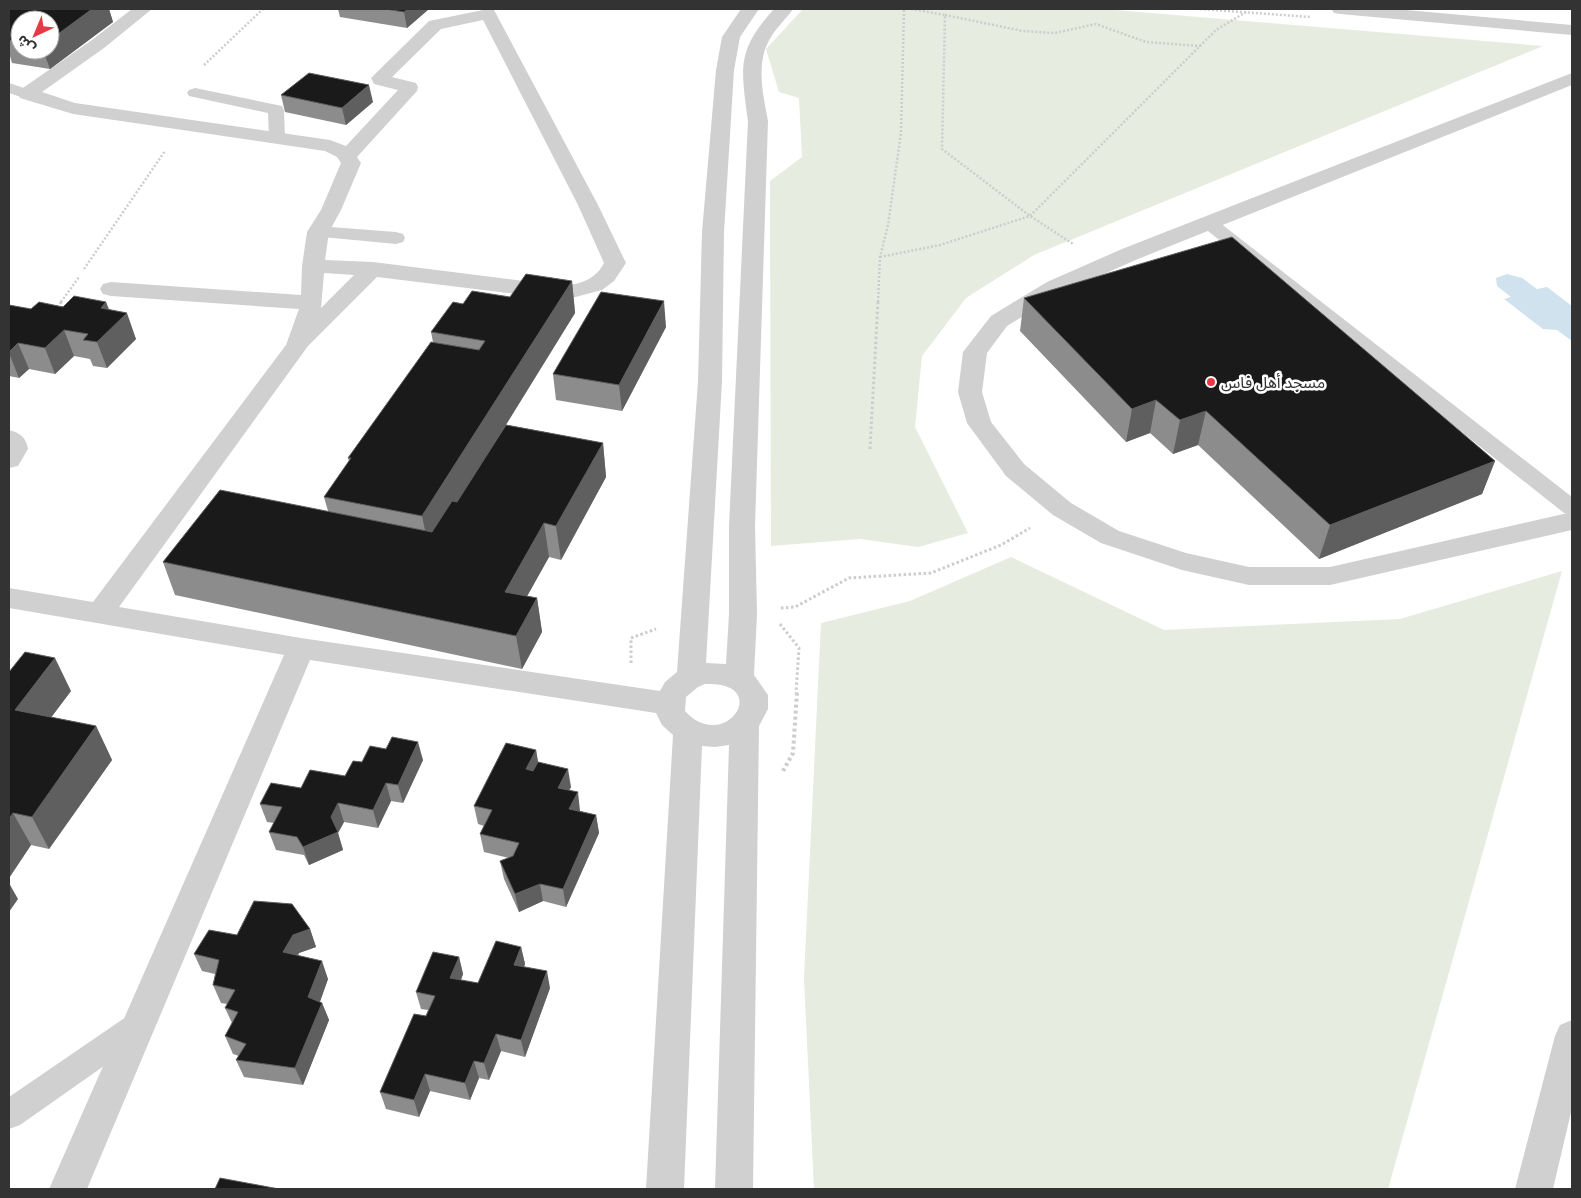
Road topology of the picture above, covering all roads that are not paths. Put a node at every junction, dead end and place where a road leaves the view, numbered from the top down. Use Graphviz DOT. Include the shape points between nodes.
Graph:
graph roads {
  1 [pos="143,9"];
  2 [pos="750,9"];
  3 [pos="784,9"];
  4 [pos="1340,9"];
  5 [pos="485,11"];
  6 [pos="1572,30"];
  7 [pos="1572,79"];
  8 [pos="18,91"];
  9 [pos="195,93"];
  10 [pos="277,138"];
  11 [pos="347,156"];
  12 [pos="1209,223"];
  13 [pos="318,232"];
  14 [pos="396,238"];
  15 [pos="313,266"];
  16 [pos="373,269"];
  17 [pos="111,289"];
  18 [pos="312,303"];
  19 [pos="297,346"];
  20 [pos="9,438"];
  21 [pos="9,460"];
  22 [pos="1572,508"];
  23 [pos="1572,521"];
  24 [pos="9,598"];
  25 [pos="100,613"];
  26 [pos="301,648"];
  27 [pos="691,677"];
  28 [pos="739,678"];
  29 [pos="670,704"];
  30 [pos="744,726"];
  31 [pos="688,731"];
  32 [pos="137,1026"];
  33 [pos="1572,1036"];
  34 [pos="9,1115"];
  35 [pos="68,1189"];
  36 [pos="665,1189"];
  37 [pos="734,1189"];
  38 [pos="1534,1189"];
  1 -- 8 [label="street" via="98,44"];
  2 -- 27 [label="street" via="731,37 724,70 712,232 710,381"];
  3 -- 28 [label="street" via="755,48 752,79 758,121"];
  4 -- 6 [label="street"];
  5 -- 11 [label="street" via="435,25 380,78 403,84 409,87 408,91"];
  5 -- 16 [label="street" via="588,205 615,263 601,282 582,291 564,293"];
  7 -- 12 [label="street"];
  8 -- 10 [label="street" via="73,108"];
  9 -- 10 [label="lane" via="276,110"];
  10 -- 11 [label="street" via="330,146"];
  11 -- 13 [label="street" via="351,163 345,179"];
  12 -- 22 [label="lane"];
  12 -- 23 [label="street" via="1056,287 999,321 975,352 970,392 979,423 1015,470 1062,509 1110,537 1182,561 1249,576 1330,576"];
  13 -- 14 [label="lane"];
  13 -- 15 [label="street"];
  15 -- 16 [label="street"];
  15 -- 18 [label="street"];
  16 -- 19 [label="street"];
  17 -- 18 [label="street"];
  18 -- 19 [label="street"];
  19 -- 25 [label="street"];
  20 -- 21 [label="street" via="16,449"];
  24 -- 25 [label="street"];
  25 -- 26 [label="street"];
  26 -- 29 [label="street"];
  26 -- 32 [label="street"];
  27 -- 28 [label="street" via="723,673"];
  27 -- 29 [label="street" via="680,684"];
  28 -- 30 [label="street" via="754,695 756,706"];
  29 -- 31 [label="street" via="671,714"];
  30 -- 31 [label="street" via="717,736 701,736"];
  30 -- 37 [label="street"];
  31 -- 36 [label="street"];
  32 -- 34 [label="lane"];
  32 -- 35 [label="street"];
  33 -- 38 [label="street"];
}
